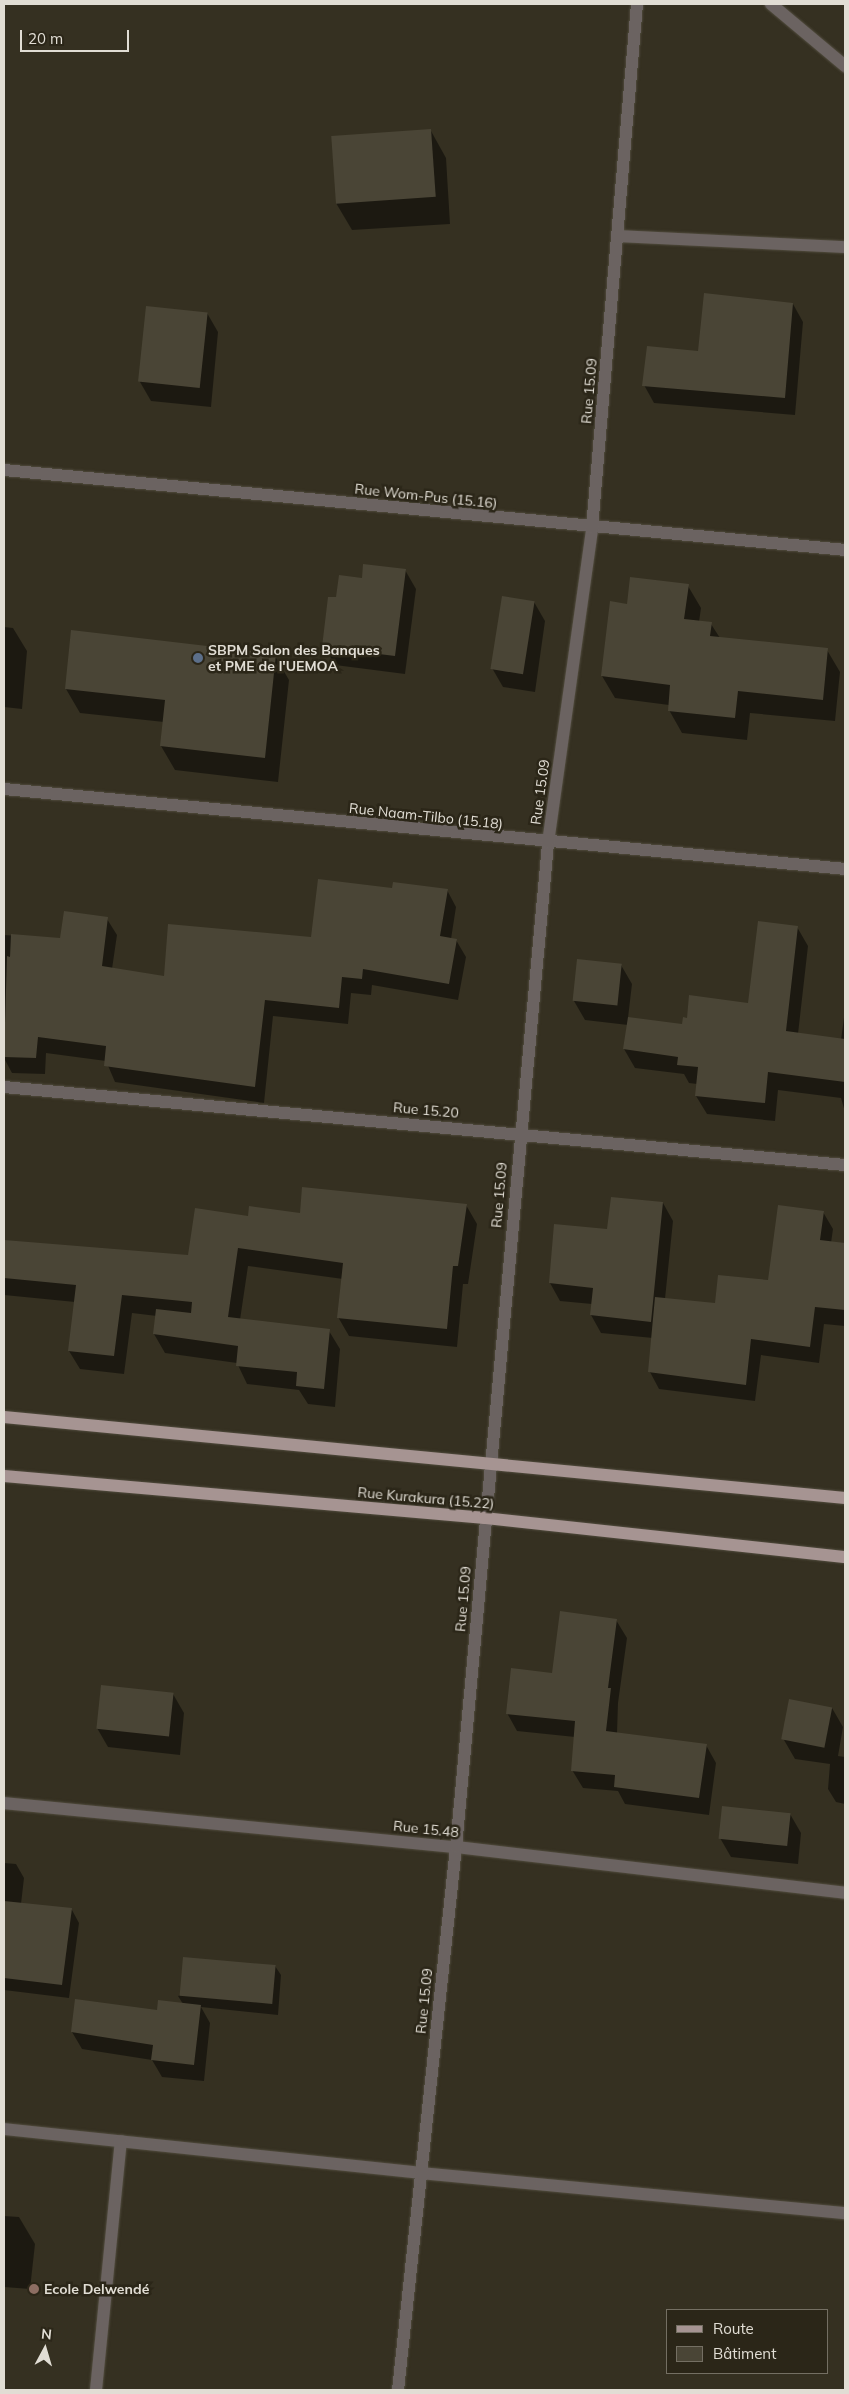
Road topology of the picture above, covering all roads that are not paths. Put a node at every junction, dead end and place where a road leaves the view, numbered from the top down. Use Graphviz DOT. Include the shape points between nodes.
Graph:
graph roads {
  1 [pos="636,4"];
  2 [pos="771,4"];
  3 [pos="845,66"];
  4 [pos="618,236"];
  5 [pos="845,247"];
  6 [pos="4,470"];
  7 [pos="592,528"];
  8 [pos="845,550"];
  9 [pos="4,789"];
  10 [pos="548,843"];
  11 [pos="845,869"];
  12 [pos="4,1087"];
  13 [pos="519,1134"];
  14 [pos="845,1165"];
  15 [pos="4,1417"];
  16 [pos="490,1462"];
  17 [pos="4,1476"];
  18 [pos="845,1498"];
  19 [pos="485,1518"];
  20 [pos="845,1557"];
  21 [pos="4,1803"];
  22 [pos="456,1847"];
  23 [pos="845,1893"];
  24 [pos="4,2129"];
  25 [pos="121,2141"];
  26 [pos="421,2173"];
  27 [pos="845,2213"];
  28 [pos="96,2390"];
  29 [pos="398,2390"];
  1 -- 4 [label="street, Rue 15.09"];
  2 -- 3 [label="street"];
  4 -- 5 [label="street"];
  4 -- 7 [label="street, Rue 15.09"];
  6 -- 7 [label="street, Rue Wom-Pus (15.16)"];
  7 -- 8 [label="street, Rue Wom-Pus (15.16)"];
  7 -- 10 [label="street, Rue 15.09"];
  9 -- 10 [label="street, Rue Naam-Tilbo (15.18)"];
  10 -- 11 [label="street, Rue Naam-Tilbo (15.18)"];
  10 -- 13 [label="street, Rue 15.09"];
  12 -- 13 [label="street, Rue 15.20"];
  13 -- 14 [label="street, Rue 15.20"];
  13 -- 16 [label="street, Rue 15.09"];
  15 -- 16 [label="main road"];
  16 -- 18 [label="main road"];
  16 -- 19 [label="street, Rue 15.09"];
  17 -- 19 [label="main road, Rue Kurakura (15.22)"];
  19 -- 20 [label="main road, Rue Kurakura (15.22)"];
  19 -- 22 [label="street, Rue 15.09"];
  21 -- 22 [label="street, Rue 15.48"];
  22 -- 23 [label="street, Rue 15.48"];
  22 -- 26 [label="street, Rue 15.09"];
  24 -- 25 [label="street"];
  25 -- 26 [label="street"];
  25 -- 28 [label="street"];
  26 -- 27 [label="street"];
  26 -- 29 [label="street, Rue 15.09"];
}
